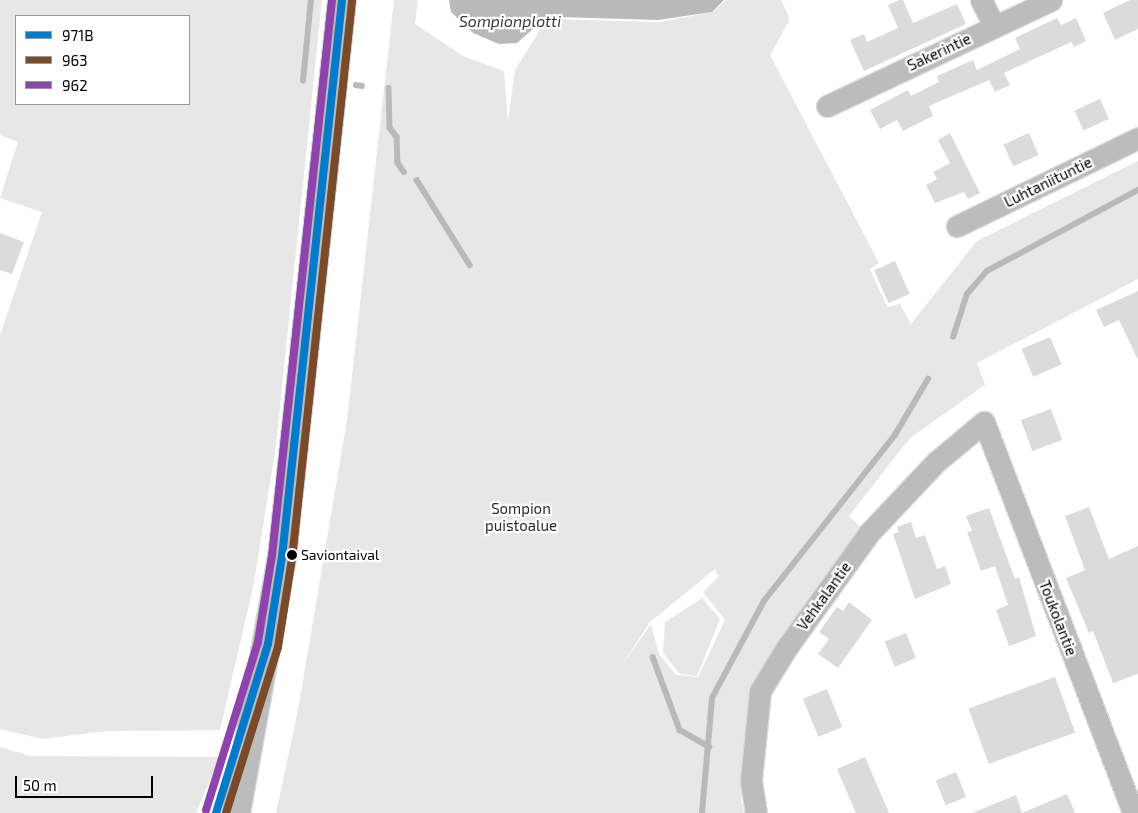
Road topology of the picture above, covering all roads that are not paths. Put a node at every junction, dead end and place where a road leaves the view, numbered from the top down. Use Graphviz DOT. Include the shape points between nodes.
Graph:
graph roads {
  1 [pos="342,0"];
  2 [pos="981,0"];
  3 [pos="1051,0"];
  4 [pos="994,26"];
  5 [pos="827,106"];
  6 [pos="1138,138"];
  7 [pos="957,226"];
  8 [pos="984,422"];
  9 [pos="268,644"];
  10 [pos="216,813"];
  11 [pos="236,813"];
  12 [pos="756,813"];
  13 [pos="1133,813"];
  1 -- 9 [label="main road" via="282,557"];
  2 -- 4 [label="street"];
  3 -- 4 [label="street, Sakerintie"];
  4 -- 5 [label="street, Sakerintie"];
  6 -- 7 [label="street, Luhtaniituntie"];
  8 -- 12 [label="street, Vehkalantie" via="936,462 869,533 760,691 751,780"];
  8 -- 13 [label="street, Toukolantie"];
  9 -- 10 [label="main road"];
  9 -- 11 [label="main road"];
}
